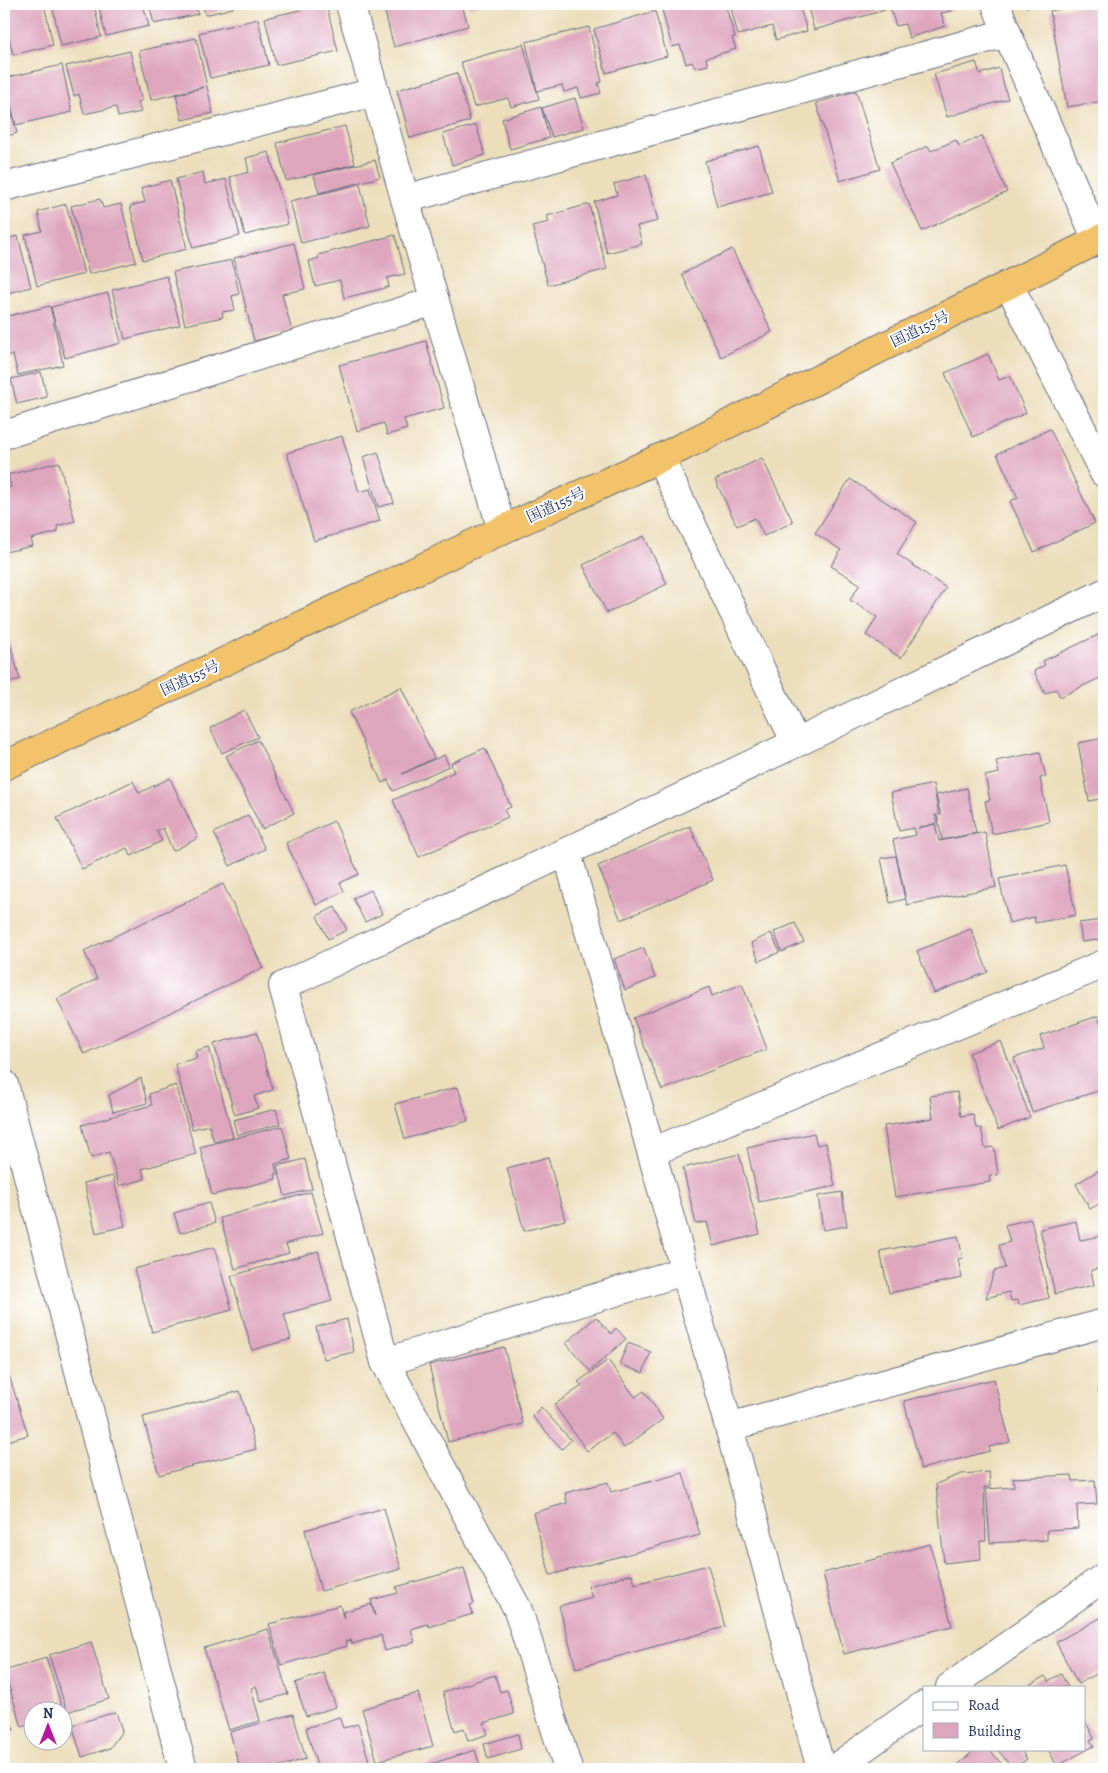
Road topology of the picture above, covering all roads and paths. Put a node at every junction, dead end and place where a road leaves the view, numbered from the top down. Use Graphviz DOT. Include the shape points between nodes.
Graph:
graph roads {
  1 [pos="350,4"];
  2 [pos="996,4"];
  3 [pos="1007,33"];
  4 [pos="375,92"];
  5 [pos="4,187"];
  6 [pos="405,199"];
  7 [pos="1101,238"];
  8 [pos="1008,285"];
  9 [pos="435,301"];
  10 [pos="4,435"];
  11 [pos="660,458"];
  12 [pos="1104,473"];
  13 [pos="502,530"];
  14 [pos="1104,593"];
  15 [pos="796,744"];
  16 [pos="4,766"];
  17 [pos="567,853"];
  18 [pos="1104,964"];
  19 [pos="4,1084"];
  20 [pos="652,1152"];
  21 [pos="684,1272"];
  22 [pos="1104,1323"];
  23 [pos="385,1362"];
  24 [pos="729,1426"];
  25 [pos="1104,1577"];
  26 [pos="951,1686"];
  27 [pos="923,1706"];
  28 [pos="182,1769"];
  29 [pos="568,1769"];
  30 [pos="821,1769"];
  31 [pos="834,1769"];
  1 -- 4 [label="street"];
  2 -- 3 [label="street"];
  3 -- 6 [label="street"];
  3 -- 7 [label="street"];
  4 -- 5 [label="street"];
  4 -- 6 [label="street"];
  6 -- 9 [label="street"];
  7 -- 8 [label="highway, 国道155号"];
  8 -- 11 [label="highway, 国道155号"];
  8 -- 12 [label="street"];
  9 -- 10 [label="street"];
  9 -- 13 [label="street"];
  11 -- 13 [label="highway, 国道155号"];
  11 -- 15 [label="street"];
  13 -- 16 [label="highway, 国道155号"];
  14 -- 15 [label="street"];
  15 -- 17 [label="street"];
  17 -- 20 [label="street"];
  17 -- 23 [label="street" via="283,986"];
  18 -- 20 [label="street"];
  19 -- 28 [label="street"];
  20 -- 21 [label="street"];
  21 -- 23 [label="street"];
  21 -- 24 [label="street"];
  22 -- 24 [label="street"];
  23 -- 29 [label="street" via="518,1610"];
  24 -- 30 [label="street"];
  25 -- 26 [label="street"];
  27 -- 31 [label="street"];
}
